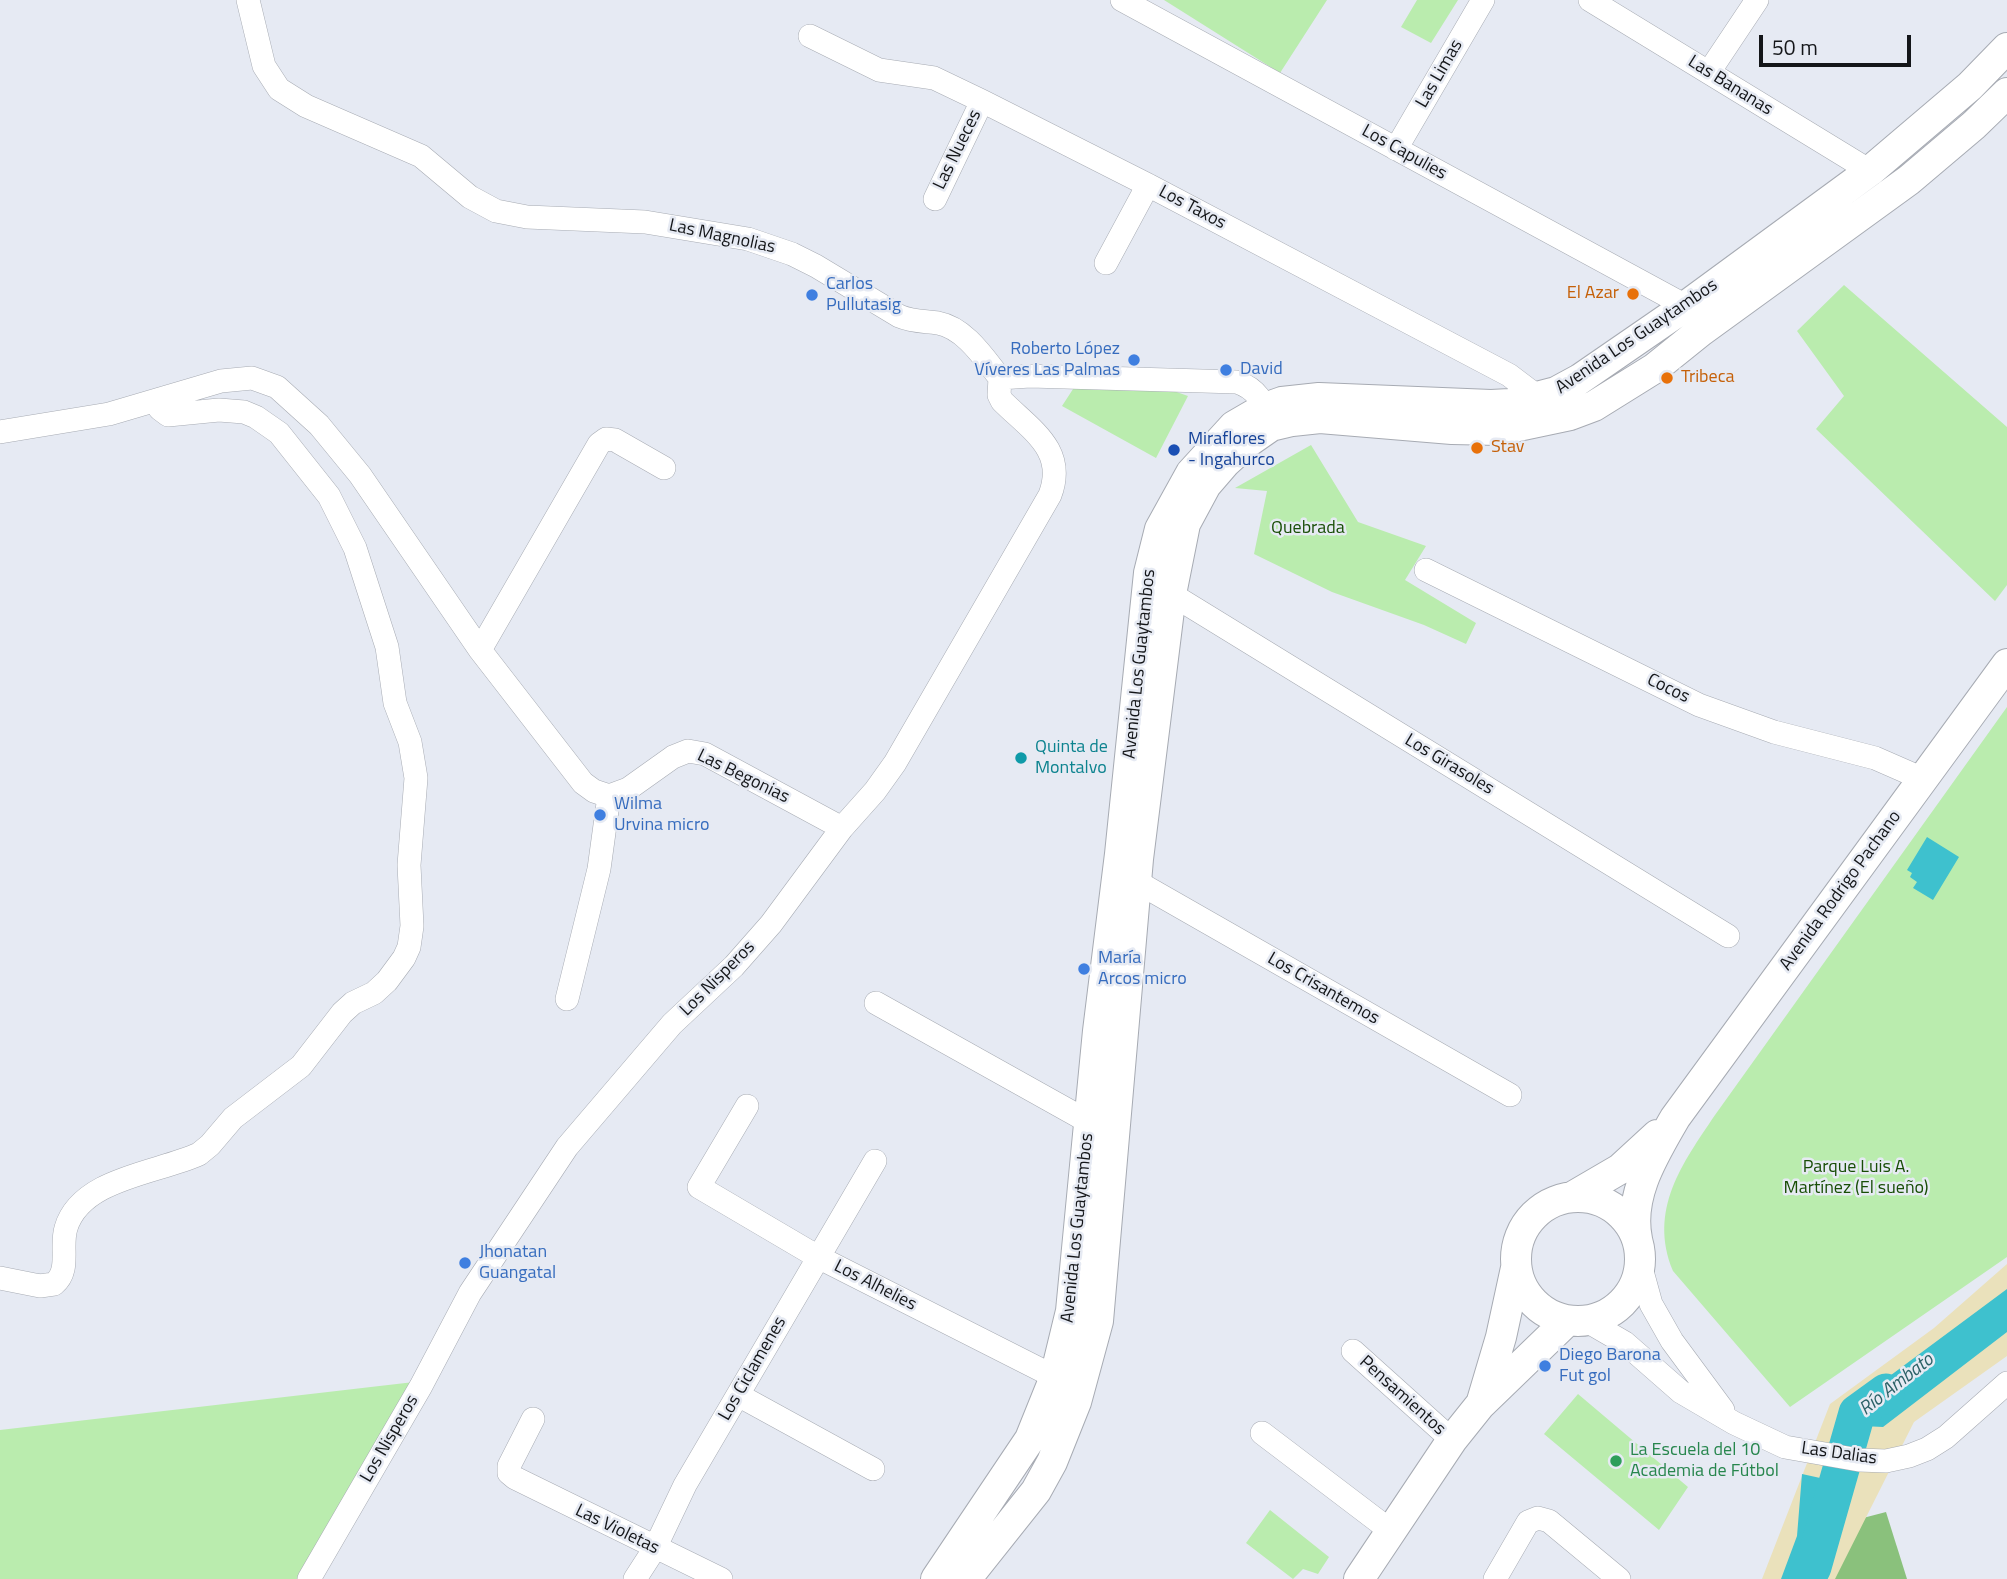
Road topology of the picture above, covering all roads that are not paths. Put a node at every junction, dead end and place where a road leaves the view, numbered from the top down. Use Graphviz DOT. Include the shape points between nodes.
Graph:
graph roads {
  1 [pos="248,0"];
  2 [pos="1122,0"];
  3 [pos="1483,0"];
  4 [pos="1590,0"];
  5 [pos="1757,0"];
  6 [pos="810,36"];
  7 [pos="2007,48"];
  8 [pos="1709,72"];
  9 [pos="2007,93"];
  10 [pos="982,102"];
  11 [pos="1396,149"];
  12 [pos="1870,172"];
  13 [pos="1148,184"];
  14 [pos="935,199"];
  15 [pos="1105,262"];
  16 [pos="1686,306"];
  17 [pos="1000,378"];
  18 [pos="156,401"];
  19 [pos="1538,410"];
  20 [pos="1268,417"];
  21 [pos="0,432"];
  22 [pos="664,468"];
  23 [pos="1198,479"];
  24 [pos="1426,570"];
  25 [pos="1171,594"];
  26 [pos="480,650"];
  27 [pos="2007,664"];
  28 [pos="1923,779"];
  29 [pos="609,796"];
  30 [pos="842,828"];
  31 [pos="1132,865"];
  32 [pos="1728,936"];
  33 [pos="567,999"];
  34 [pos="876,1003"];
  35 [pos="1510,1095"];
  36 [pos="747,1106"];
  37 [pos="1675,1118"];
  38 [pos="1089,1122"];
  39 [pos="875,1161"];
  40 [pos="1572,1198"];
  41 [pos="1639,1251"];
  42 [pos="818,1257"];
  43 [pos="1516,1268"];
  44 [pos="0,1278"];
  45 [pos="1577,1321"];
  46 [pos="1353,1351"];
  47 [pos="1055,1377"];
  48 [pos="2007,1383"];
  49 [pos="738,1395"];
  50 [pos="1480,1405"];
  51 [pos="533,1419"];
  52 [pos="1734,1423"];
  53 [pos="1262,1433"];
  54 [pos="1452,1440"];
  55 [pos="873,1469"];
  56 [pos="1391,1531"];
  57 [pos="655,1548"];
  58 [pos="309,1579"];
  59 [pos="635,1579"];
  60 [pos="721,1579"];
  61 [pos="936,1579"];
  62 [pos="966,1579"];
  63 [pos="1359,1579"];
  64 [pos="1495,1579"];
  65 [pos="1619,1579"];
  1 -- 17 [label="street, Las Magnolias" via="264,66 279,89 306,106 421,156 470,197 496,211 527,217 664,224 748,239 816,266 899,316 952,328"];
  2 -- 11 [label="street, Los Capulies"];
  3 -- 11 [label="street, Las Limas"];
  4 -- 8 [label="street, Las Bananas"];
  5 -- 8 [label="street"];
  6 -- 10 [label="street, Los Taxos" via="879,70 934,78"];
  7 -- 12 [label="main road, Avenida Los Guaytambos"];
  8 -- 12 [label="street, Las Bananas"];
  9 -- 19 [label="main road, Avenida Los Guaytambos" via="1909,180 1655,368 1594,406 1570,415"];
  10 -- 13 [label="street, Los Taxos"];
  10 -- 14 [label="street, Las Nueces"];
  11 -- 16 [label="street, Los Capulies"];
  12 -- 16 [label="main road, Avenida Los Guaytambos"];
  13 -- 15 [label="street"];
  13 -- 19 [label="street, Los Taxos" via="1509,375"];
  16 -- 19 [label="main road, Avenida Los Guaytambos" via="1556,392"];
  17 -- 20 [label="street" via="1237,382 1250,386 1259,396"];
  17 -- 30 [label="street, Los Nisperos" via="1002,401 1054,459 1050,495 895,763"];
  18 -- 21 [label="street" via="109,414"];
  18 -- 26 [label="street" via="221,381 252,378 277,387 320,425 360,475"];
  18 -- 44 [label="street" via="168,415 231,410 269,424 314,475 347,530 387,647 395,703 414,760 409,947 387,981 342,1013 301,1066 233,1118 199,1154 106,1187 82,1202 66,1225 63,1272 54,1284 40,1286"];
  19 -- 20 [label="main road, Avenida Los Guaytambos" via="1510,404 1319,398 1282,402"];
  20 -- 23 [label="main road, Avenida Los Guaytambos" via="1248,442"];
  22 -- 26 [label="street" via="615,440 599,444"];
  23 -- 25 [label="main road, Avenida Los Guaytambos"];
  23 -- 31 [label="main road, Avenida Los Guaytambos" via="1160,529 1149,573"];
  24 -- 28 [label="street, Cocos" via="1699,705 1774,732 1875,758"];
  25 -- 31 [label="main road, Avenida Los Guaytambos"];
  25 -- 32 [label="street, Los Girasoles"];
  26 -- 29 [label="street" via="583,783"];
  27 -- 28 [label="main road, Avenida Rodrigo Pachano"];
  28 -- 37 [label="main road, Avenida Rodrigo Pachano"];
  29 -- 30 [label="street, Las Begonias" via="688,751 705,754"];
  29 -- 33 [label="street" via="599,869"];
  30 -- 58 [label="street, Los Nisperos" via="771,924 673,1024 567,1147 470,1293"];
  31 -- 35 [label="street, Los Crisantemos"];
  31 -- 38 [label="main road, Avenida Los Guaytambos"];
  31 -- 62 [label="main road, Avenida Los Guaytambos" via="1098,1321 1076,1402 1052,1462 1036,1491"];
  34 -- 38 [label="street"];
  36 -- 42 [label="street, Los Alhelies" via="699,1187"];
  37 -- 40 [label="main road, Avenida Rodrigo Pachano" via="1620,1169"];
  37 -- 41 [label="main road, Avenida Rodrigo Pachano" via="1647,1168 1633,1220"];
  38 -- 47 [label="main road, Avenida Los Guaytambos" via="1071,1311"];
  39 -- 42 [label="street, Los Ciclamenes"];
  40 -- 41 [label="main road" via="1612,1207 1627,1221"];
  40 -- 43 [label="main road" via="1535,1213 1516,1248"];
  41 -- 45 [label="main road" via="1635,1284 1624,1302 1607,1314"];
  41 -- 52 [label="street, Las Dalias" via="1651,1304 1701,1383"];
  42 -- 47 [label="street, Los Alhelies"];
  42 -- 49 [label="street, Los Ciclamenes"];
  43 -- 45 [label="main road" via="1521,1287 1533,1303 1549,1314"];
  43 -- 50 [label="main road"];
  45 -- 50 [label="main road"];
  45 -- 52 [label="street, Las Dalias" via="1625,1343 1681,1392"];
  46 -- 54 [label="street, Pensamientos"];
  47 -- 61 [label="main road, Avenida Los Guaytambos" via="1030,1439"];
  48 -- 52 [label="street, Las Dalias" via="1946,1437 1927,1449 1886,1461 1785,1447"];
  49 -- 55 [label="street"];
  49 -- 57 [label="street, Los Ciclamenes" via="685,1485"];
  50 -- 54 [label="main road"];
  51 -- 57 [label="street, Las Violetas" via="509,1473"];
  53 -- 56 [label="street"];
  54 -- 56 [label="main road"];
  56 -- 63 [label="main road"];
  57 -- 59 [label="street, Los Ciclamenes"];
  57 -- 60 [label="street, Las Violetas"];
  64 -- 65 [label="street" via="1528,1522 1538,1518 1549,1521"];
}
